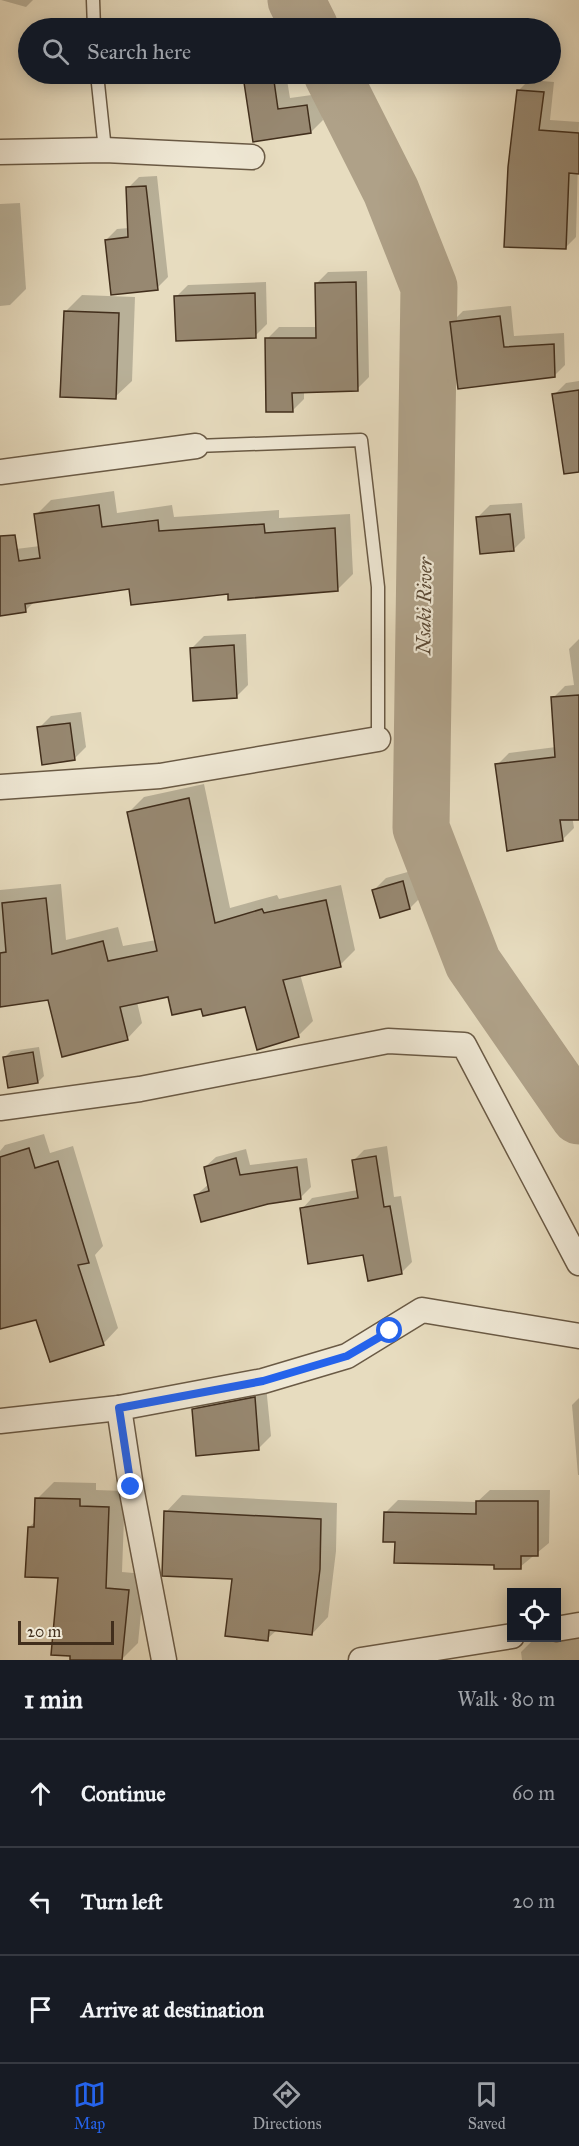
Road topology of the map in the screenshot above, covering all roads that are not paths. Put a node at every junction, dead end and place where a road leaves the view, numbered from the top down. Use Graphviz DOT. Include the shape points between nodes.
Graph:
graph roads {
  1 [pos="93,0"];
  2 [pos="94,18"];
  3 [pos="99,84"];
  4 [pos="105,150"];
  5 [pos="0,152"];
  6 [pos="252,157"];
  7 [pos="196,446"];
  8 [pos="0,472"];
  9 [pos="378,739"];
  10 [pos="0,787"];
  11 [pos="0,1108"];
  12 [pos="579,1263"];
  13 [pos="579,1336"];
  14 [pos="119,1408"];
  15 [pos="0,1421"];
  16 [pos="579,1625"];
  17 [pos="561,1628"];
  18 [pos="507,1637"];
  19 [pos="164,1660"];
  20 [pos="362,1660"];
  1 -- 2 [label="lane"];
  3 -- 4 [label="lane"];
  4 -- 5 [label="street"];
  4 -- 6 [label="street"];
  7 -- 8 [label="street"];
  7 -- 9 [label="lane" via="361,440 378,587"];
  9 -- 10 [label="street" via="160,776"];
  11 -- 12 [label="street" via="140,1089 388,1041 464,1045"];
  13 -- 14 [label="street" via="422,1310 347,1356 263,1381"];
  14 -- 15 [label="street"];
  14 -- 19 [label="street"];
  16 -- 17 [label="street"];
  18 -- 20 [label="street"];
}
